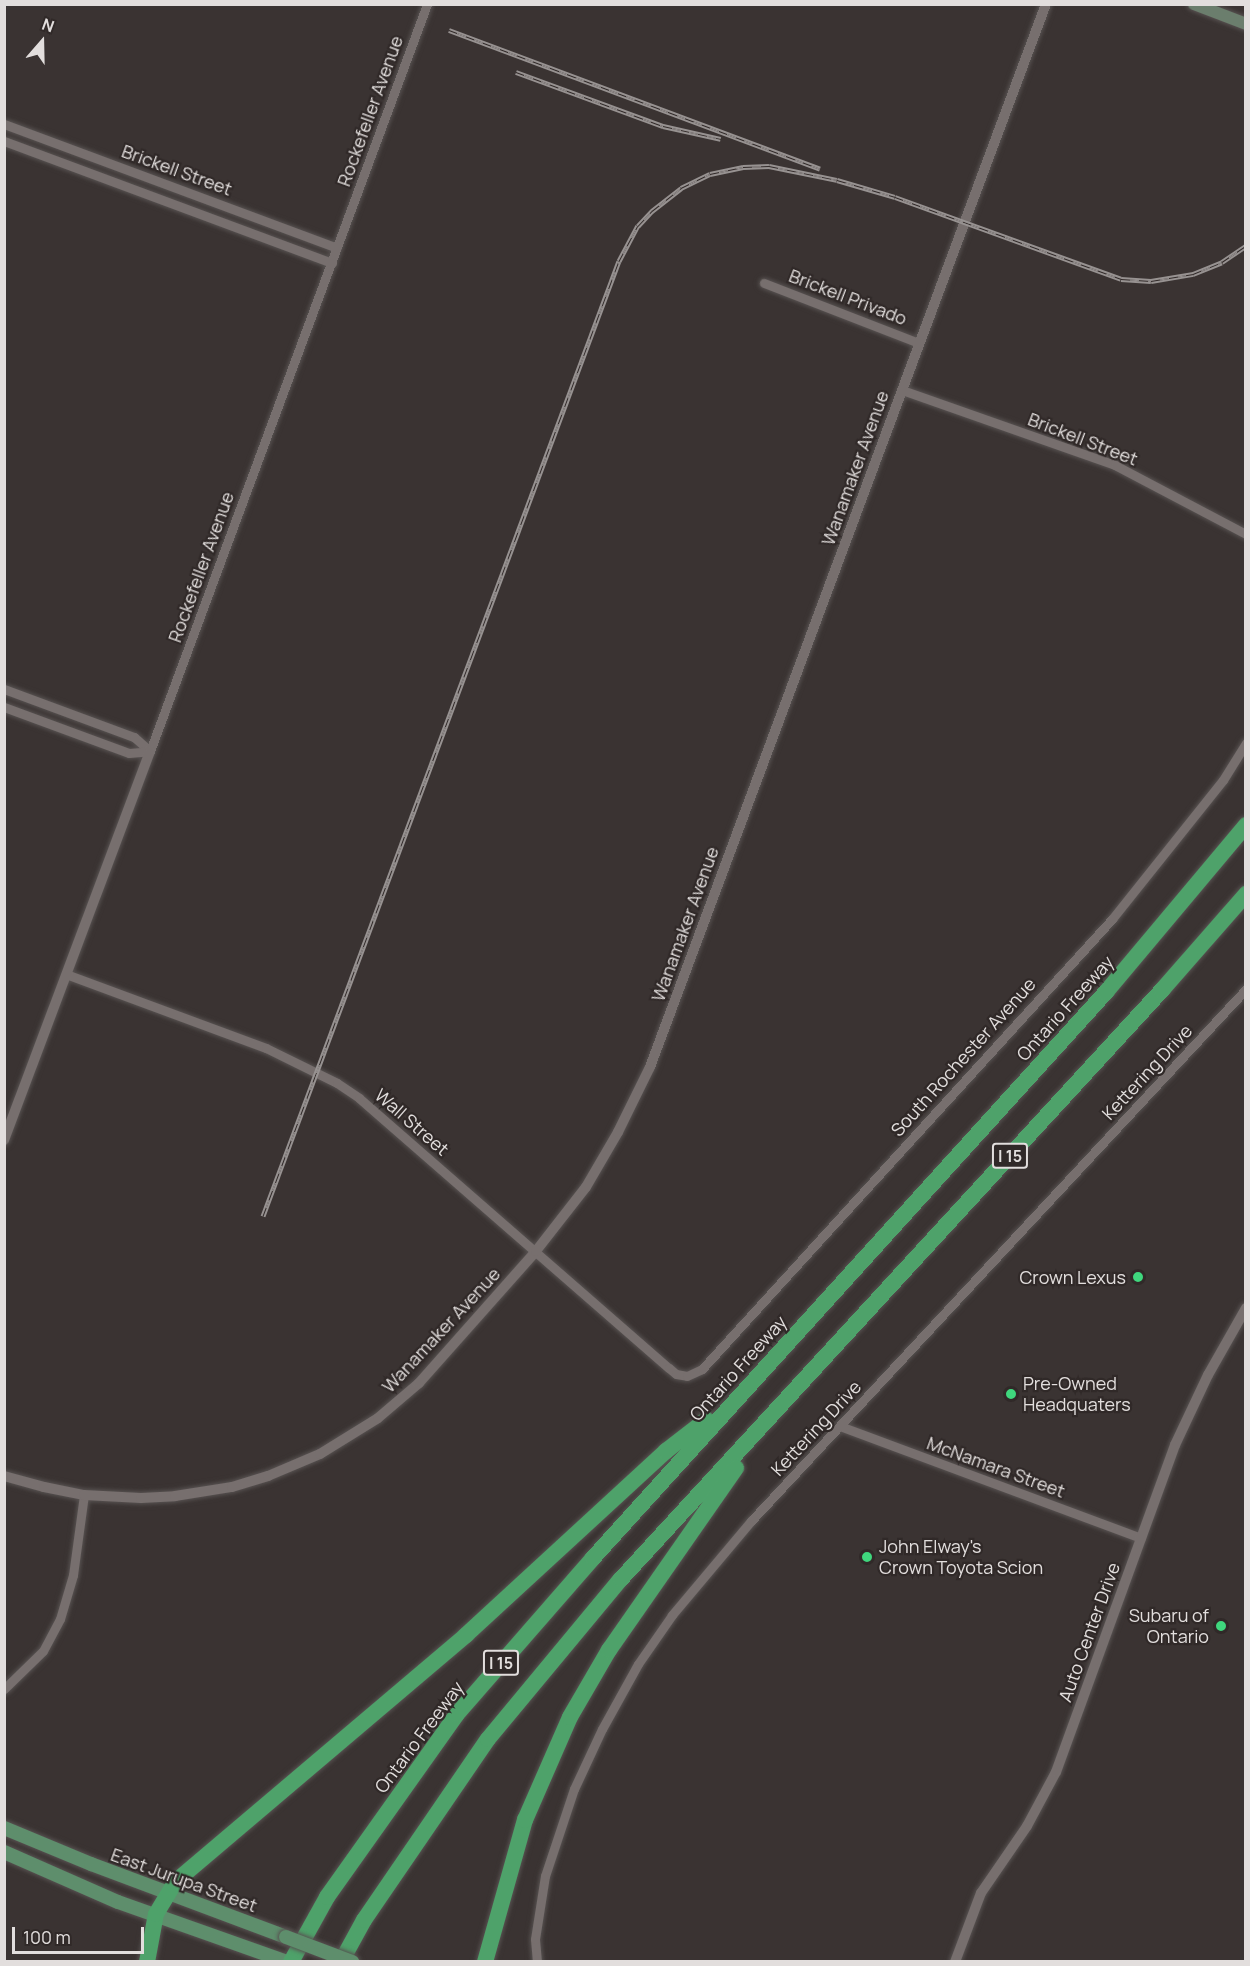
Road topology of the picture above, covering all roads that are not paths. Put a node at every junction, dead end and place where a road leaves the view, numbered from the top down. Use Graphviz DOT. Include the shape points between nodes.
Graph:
graph roads {
  1 [pos="427,4"];
  2 [pos="1046,4"];
  3 [pos="1194,4"];
  4 [pos="1245,24"];
  5 [pos="4,124"];
  6 [pos="4,141"];
  7 [pos="338,248"];
  8 [pos="332,262"];
  9 [pos="764,283"];
  10 [pos="919,343"];
  11 [pos="902,390"];
  12 [pos="1245,534"];
  13 [pos="4,689"];
  14 [pos="4,707"];
  15 [pos="1245,743"];
  16 [pos="150,751"];
  17 [pos="1245,825"];
  18 [pos="1245,894"];
  19 [pos="66,974"];
  20 [pos="1245,989"];
  21 [pos="4,1140"];
  22 [pos="536,1251"];
  23 [pos="1245,1308"];
  24 [pos="687,1376"];
  25 [pos="744,1389"];
  26 [pos="772,1416"];
  27 [pos="840,1426"];
  28 [pos="4,1476"];
  29 [pos="84,1495"];
  30 [pos="1141,1538"];
  31 [pos="4,1689"];
  32 [pos="4,1828"];
  33 [pos="4,1852"];
  34 [pos="167,1893"];
  35 [pos="156,1914"];
  36 [pos="147,1962"];
  37 [pos="289,1962"];
  38 [pos="341,1962"];
  39 [pos="352,1962"];
  40 [pos="485,1962"];
  41 [pos="537,1962"];
  42 [pos="955,1962"];
  1 -- 7 [label="street, Rockefeller Avenue"];
  2 -- 10 [label="street, Wanamaker Avenue"];
  3 -- 4 [label="main road"];
  5 -- 7 [label="street, Brickell Street"];
  6 -- 8 [label="street, Brickell Street"];
  7 -- 8 [label="street, Rockefeller Avenue"];
  8 -- 16 [label="street, Rockefeller Avenue"];
  9 -- 10 [label="street, Brickell Privado"];
  10 -- 11 [label="street, Wanamaker Avenue"];
  11 -- 12 [label="street, Brickell Street" via="1115,465"];
  11 -- 22 [label="street, Wanamaker Avenue" via="650,1067 586,1187"];
  13 -- 16 [label="street" via="134,736"];
  14 -- 16 [label="street" via="129,753"];
  15 -- 24 [label="street, South Rochester Avenue" via="1223,780 1112,919 702,1369"];
  16 -- 19 [label="street, Rockefeller Avenue"];
  17 -- 25 [label="highway, Ontario Freeway / I 15" via="1106,992"];
  18 -- 26 [label="highway, I 15"];
  19 -- 21 [label="street, Rockefeller Avenue"];
  19 -- 22 [label="street, Wall Street" via="266,1048 337,1083"];
  20 -- 27 [label="street, Kettering Drive"];
  22 -- 24 [label="street, Wall Street" via="676,1374"];
  22 -- 29 [label="street, Wanamaker Avenue" via="419,1383 378,1418 320,1454 268,1476 203,1493 141,1498"];
  23 -- 30 [label="street, Auto Center Drive" via="1190,1409"];
  25 -- 34 [label="highway" via="666,1451 466,1635 175,1882"];
  25 -- 37 [label="highway, Ontario Freeway / I 15" via="457,1714 327,1897"];
  26 -- 38 [label="highway, I 15" via="621,1580 488,1739 364,1920"];
  26 -- 40 [label="highway" via="619,1635 570,1717 525,1820"];
  27 -- 30 [label="street, McNamara Street"];
  27 -- 41 [label="street, Kettering Drive" via="710,1567 636,1667 592,1750 559,1830 540,1902 535,1940"];
  28 -- 29 [label="street, Wanamaker Avenue"];
  29 -- 31 [label="street" via="73,1575 60,1619 44,1651"];
  30 -- 42 [label="street, Auto Center Drive" via="1056,1772 1027,1826 981,1893"];
  32 -- 34 [label="main road, East Jurupa Street"];
  33 -- 35 [label="main road" via="118,1902"];
  34 -- 35 [label="highway"];
  34 -- 39 [label="main road, East Jurupa Street, bridge"];
  35 -- 36 [label="highway"];
  35 -- 37 [label="main road"];
}
